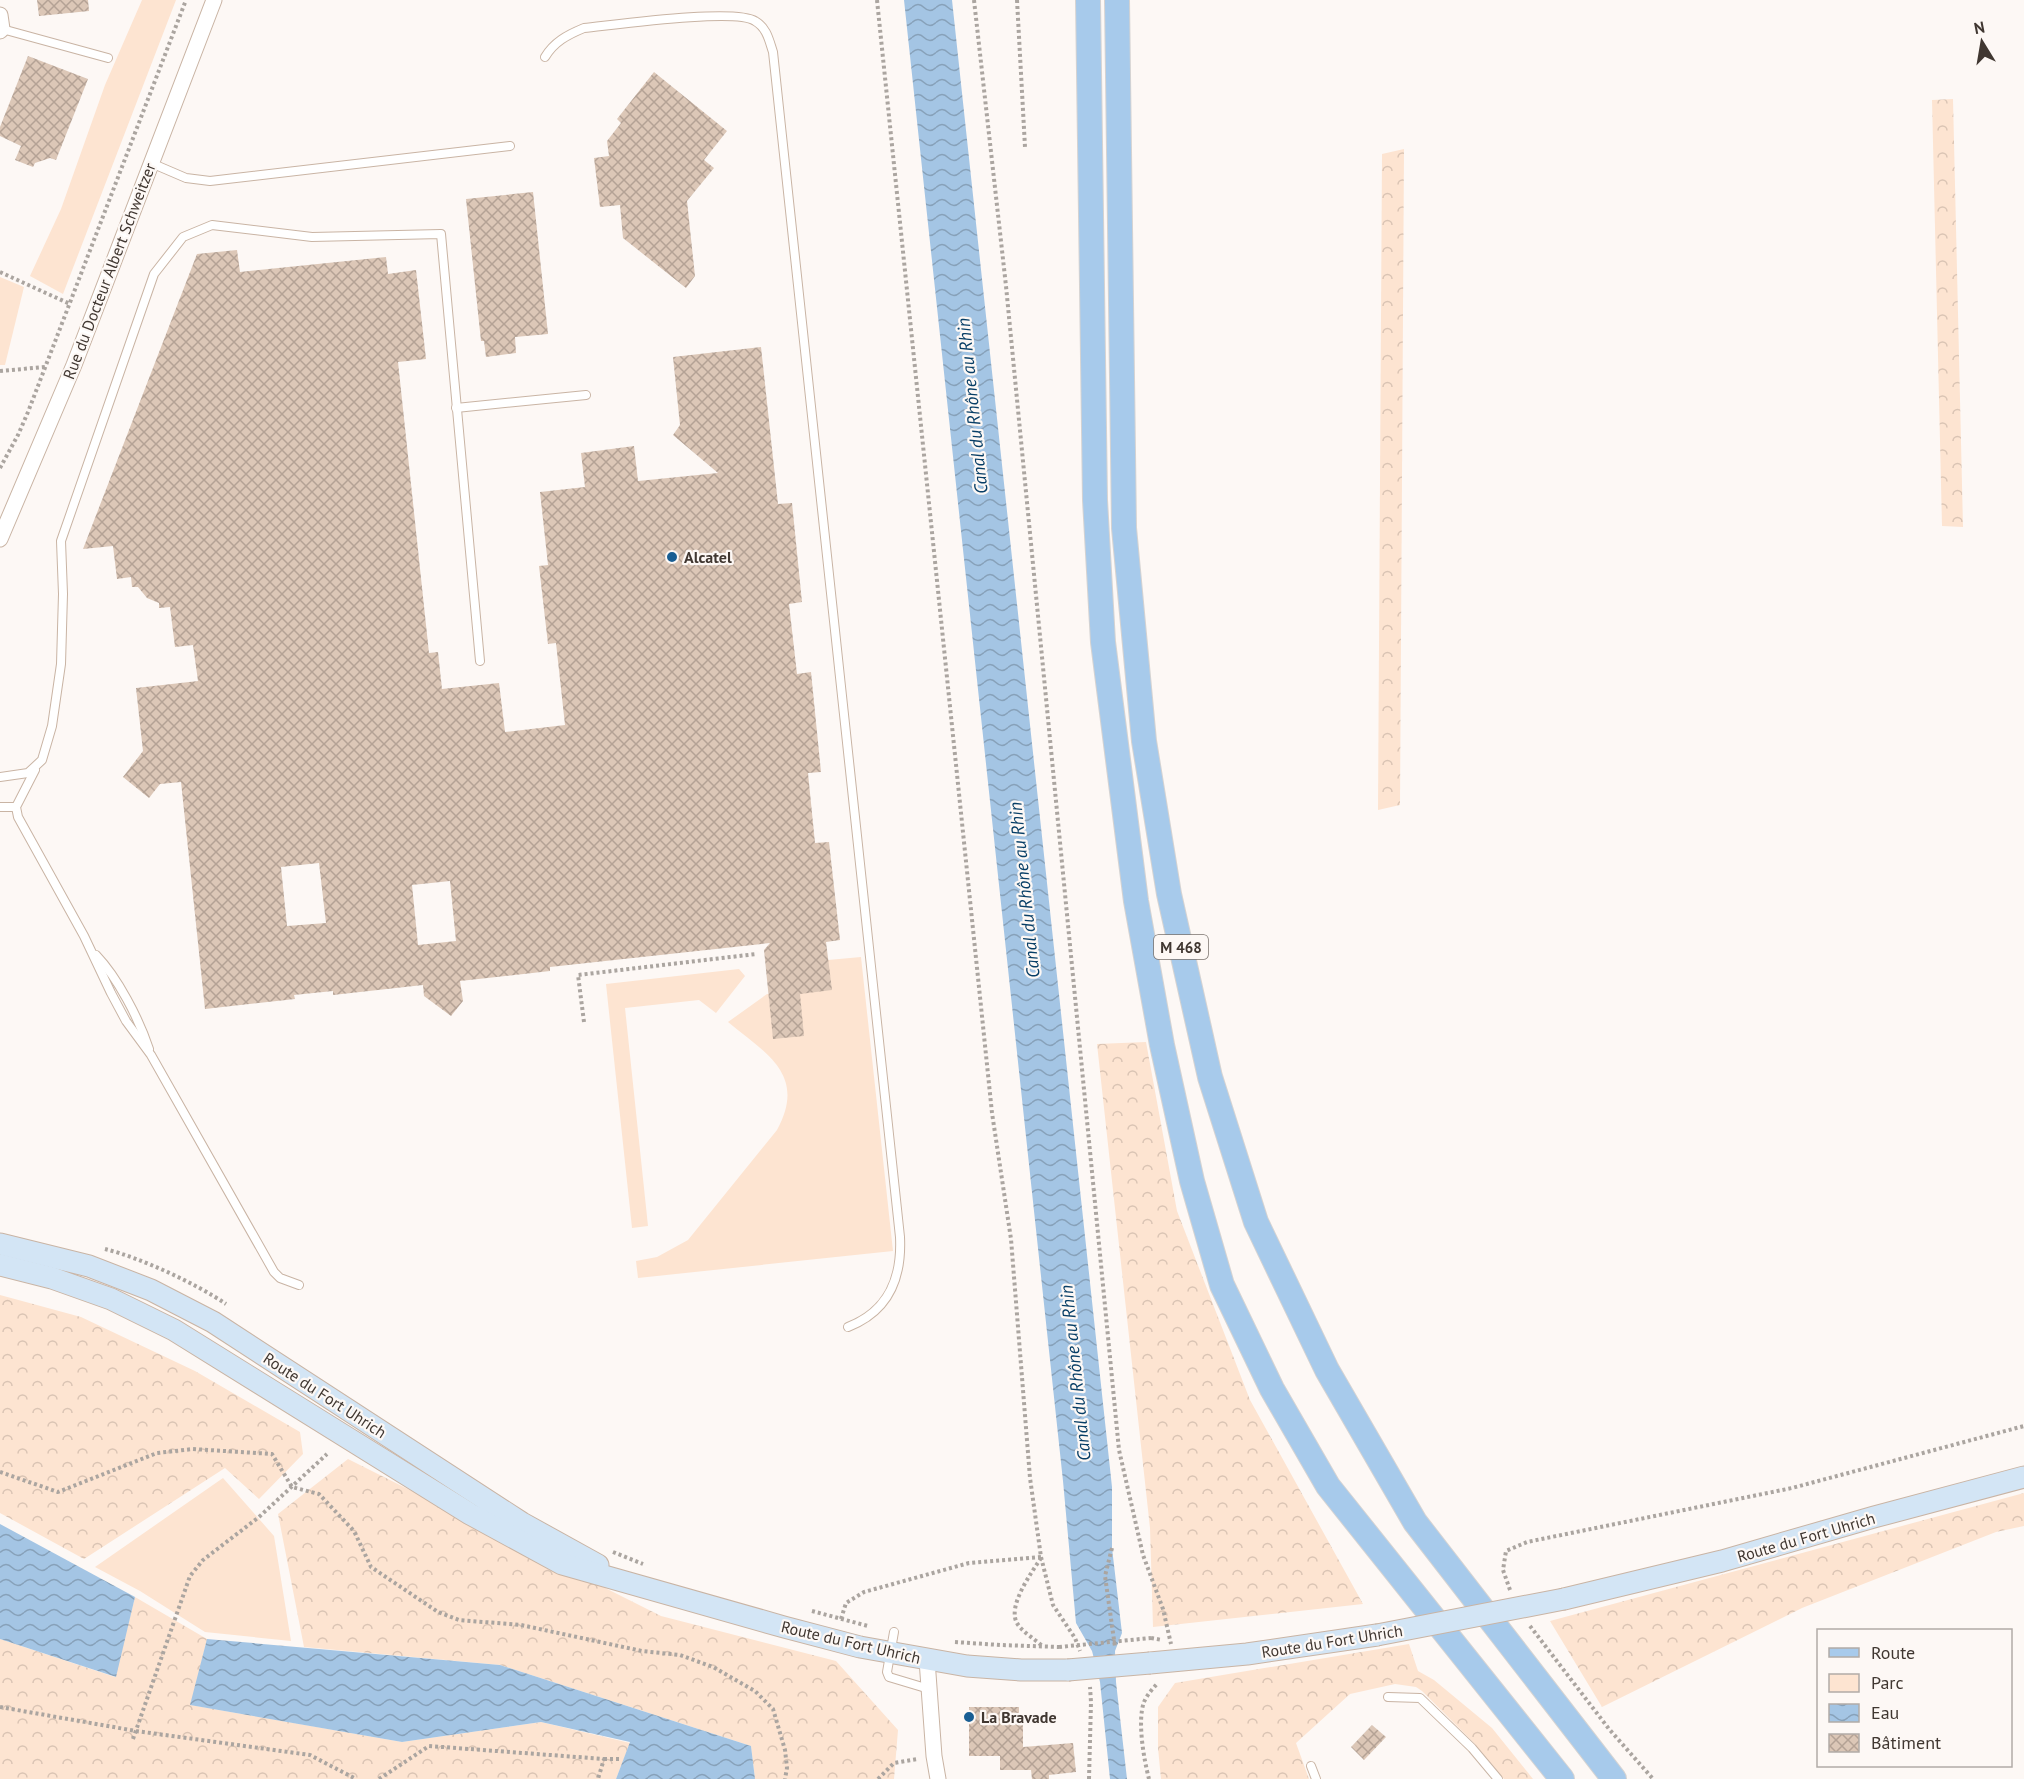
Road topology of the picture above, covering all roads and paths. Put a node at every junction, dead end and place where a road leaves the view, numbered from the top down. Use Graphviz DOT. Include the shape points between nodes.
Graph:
graph roads {
  1 [pos="186,0"];
  2 [pos="214,0"];
  3 [pos="877,0"];
  4 [pos="974,0"];
  5 [pos="1017,0"];
  6 [pos="1088,0"];
  7 [pos="1118,0"];
  8 [pos="0,25"];
  9 [pos="545,57"];
  10 [pos="108,58"];
  11 [pos="510,146"];
  12 [pos="1025,147"];
  13 [pos="151,162"];
  14 [pos="0,272"];
  15 [pos="70,304"];
  16 [pos="45,366"];
  17 [pos="0,371"];
  18 [pos="586,395"];
  19 [pos="456,408"];
  20 [pos="0,468"];
  21 [pos="0,539"];
  22 [pos="480,662"];
  23 [pos="36,767"];
  24 [pos="0,777"];
  25 [pos="0,807"];
  26 [pos="16,807"];
  27 [pos="756,954"];
  28 [pos="584,1022"];
  29 [pos="0,1244"];
  30 [pos="100,1247"];
  31 [pos="0,1265"];
  32 [pos="299,1285"];
  33 [pos="226,1304"];
  34 [pos="848,1327"];
  35 [pos="2024,1426"];
  36 [pos="327,1454"];
  37 [pos="0,1472"];
  38 [pos="2024,1476"];
  39 [pos="292,1487"];
  40 [pos="1112,1548"];
  41 [pos="607,1550"];
  42 [pos="1041,1557"];
  43 [pos="649,1567"];
  44 [pos="632,1584"];
  45 [pos="1507,1584"];
  46 [pos="807,1610"];
  47 [pos="841,1619"];
  48 [pos="894,1632"];
  49 [pos="1534,1633"];
  50 [pos="1151,1638"];
  51 [pos="947,1641"];
  52 [pos="1043,1647"];
  53 [pos="1115,1651"];
  54 [pos="890,1653"];
  55 [pos="927,1660"];
  56 [pos="1172,1662"];
  57 [pos="929,1689"];
  58 [pos="1388,1697"];
  59 [pos="0,1707"];
  60 [pos="136,1731"];
  61 [pos="134,1739"];
  62 [pos="934,1756"];
  63 [pos="604,1759"];
  64 [pos="622,1759"];
  65 [pos="1311,1767"];
  66 [pos="356,1779"];
  67 [pos="379,1779"];
  68 [pos="597,1779"];
  69 [pos="786,1779"];
  70 [pos="878,1779"];
  71 [pos="938,1779"];
  72 [pos="1149,1779"];
  73 [pos="1316,1779"];
  74 [pos="1498,1779"];
  75 [pos="1562,1779"];
  76 [pos="1614,1779"];
  77 [pos="1653,1779"];
  1 -- 15 [label="path"];
  2 -- 13 [label="street, Rue du Docteur Albert Schweitzer"];
  3 -- 42 [label="path" via="992,1113 1011,1239 1030,1478"];
  4 -- 56 [label="path" via="1119,1450 1143,1555 1163,1609"];
  5 -- 12 [label="path"];
  6 -- 75 [label="main road, M 468" via="1095,500 1103,642 1136,900 1192,1181 1222,1285 1272,1389 1328,1486"];
  7 -- 76 [label="main road, M 468" via="1124,528 1144,741 1169,894 1209,1077 1256,1222 1333,1380 1415,1522"];
  8 -- 10 [label="lane"];
  9 -- 34 [label="lane" via="552,45 584,28 723,15 754,19 768,34 773,52 900,1237 901,1262 891,1292 870,1315"];
  11 -- 13 [label="lane" via="210,182 186,178"];
  13 -- 21 [label="street, Rue du Docteur Albert Schweitzer" via="74,365"];
  14 -- 15 [label="path"];
  15 -- 16 [label="path"];
  16 -- 17 [label="path"];
  16 -- 20 [label="path" via="18,435"];
  18 -- 19 [label="lane"];
  19 -- 22 [label="lane"];
  19 -- 23 [label="lane" via="441,234 312,237 213,225 183,237 154,274 61,541 61,664 52,726 42,760"];
  23 -- 24 [label="lane" via="22,775"];
  23 -- 26 [label="lane"];
  25 -- 26 [label="lane"];
  26 -- 32 [label="lane" via="126,1021 151,1055 274,1272"];
  27 -- 28 [label="path" via="578,975"];
  29 -- 44 [label="street, Route du Fort Uhrich" via="89,1266 151,1290 213,1322 522,1523"];
  30 -- 33 [label="path" via="160,1269"];
  31 -- 44 [label="street, Route du Fort Uhrich" via="111,1299 174,1330 470,1514 562,1564"];
  35 -- 45 [label="path" via="1792,1488 1527,1542 1506,1551 1503,1570"];
  36 -- 39 [label="path"];
  37 -- 39 [label="path" via="58,1492 157,1453 193,1449 246,1451 272,1454"];
  38 -- 56 [label="street, Route du Fort Uhrich, bridge" via="1722,1562 1564,1599 1377,1635"];
  39 -- 60 [label="path" via="203,1560 190,1576"];
  39 -- 69 [label="path" via="319,1494 354,1531 371,1567 438,1612 459,1620 521,1625 642,1651 680,1655 713,1667 755,1691 773,1709 785,1750"];
  40 -- 53 [label="path" via="1105,1576"];
  41 -- 43 [label="path"];
  42 -- 47 [label="path" via="969,1563 864,1592 846,1603"];
  42 -- 52 [label="path" via="1014,1612 1017,1624"];
  44 -- 54 [label="street, Route du Fort Uhrich"];
  46 -- 47 [label="path"];
  47 -- 48 [label="path"];
  48 -- 54 [label="lane"];
  49 -- 77 [label="path"];
  50 -- 52 [label="path, bridge"];
  51 -- 52 [label="path"];
  54 -- 55 [label="street, Route du Fort Uhrich"];
  54 -- 57 [label="lane" via="889,1677"];
  55 -- 56 [label="street, Route du Fort Uhrich, bridge" via="997,1669 1068,1670"];
  55 -- 57 [label="street"];
  56 -- 72 [label="path" via="1143,1704 1144,1761"];
  57 -- 62 [label="street"];
  58 -- 74 [label="lane" via="1420,1698"];
  59 -- 60 [label="path"];
  60 -- 61 [label="path"];
  60 -- 66 [label="path" via="304,1754"];
  62 -- 70 [label="path" via="894,1763"];
  62 -- 71 [label="street"];
  63 -- 64 [label="path"];
  63 -- 67 [label="path" via="429,1746"];
  63 -- 68 [label="path"];
  65 -- 73 [label="lane"];
}
